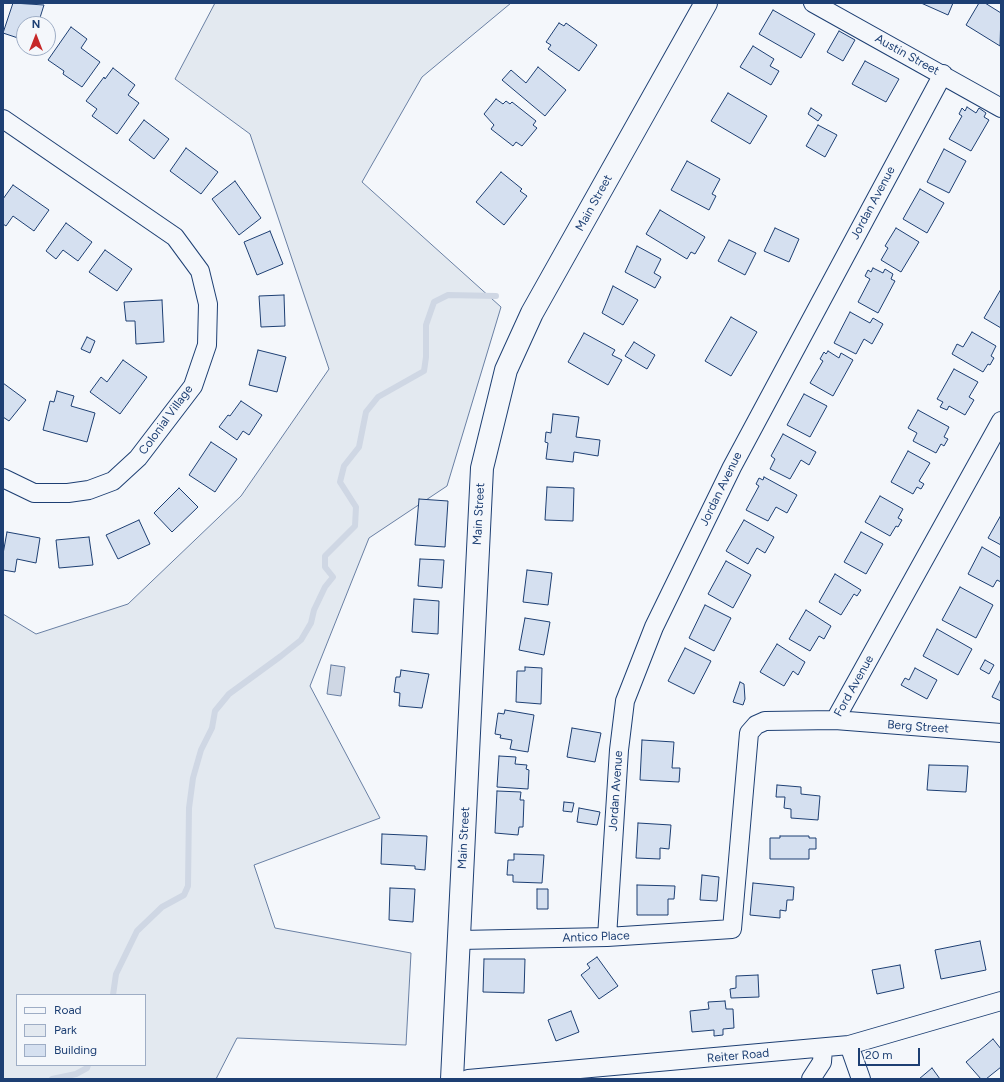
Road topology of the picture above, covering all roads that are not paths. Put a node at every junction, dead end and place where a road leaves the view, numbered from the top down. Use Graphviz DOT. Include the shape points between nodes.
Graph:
graph roads {
  1 [pos="706,3"];
  2 [pos="813,3"];
  3 [pos="943,74"];
  4 [pos="1001,108"];
  5 [pos="3,119"];
  6 [pos="1001,421"];
  7 [pos="3,478"];
  8 [pos="835,720"];
  9 [pos="1001,733"];
  10 [pos="732,929"];
  11 [pos="607,937"];
  12 [pos="460,940"];
  13 [pos="1001,1001"];
  14 [pos="849,1045"];
  15 [pos="823,1048"];
  16 [pos="452,1079"];
  17 [pos="468,1079"];
  18 [pos="811,1079"];
  19 [pos="861,1079"];
  1 -- 12 [label="street, Main Street" via="532,313 506,370 482,468"];
  2 -- 3 [label="street, Austin Street"];
  3 -- 4 [label="street, Austin Street"];
  3 -- 11 [label="street, Jordan Avenue" via="732,467 657,620 625,701 619,750"];
  5 -- 7 [label="street, Colonial Village" via="175,237 200,271 208,304 207,344 193,386 138,458 113,481 68,494 34,493"];
  6 -- 8 [label="street, Ford Avenue"];
  8 -- 9 [label="street, Berg Street"];
  8 -- 10 [label="street, Ford Avenue" via="765,721 756,725 749,733"];
  10 -- 11 [label="street, Antico Place"];
  11 -- 12 [label="street, Antico Place"];
  12 -- 16 [label="street, Main Street"];
  13 -- 14 [label="street, Reiter Road"];
  14 -- 15 [label="street, Reiter Road"];
  14 -- 19 [label="street"];
  15 -- 17 [label="street, Reiter Road"];
  15 -- 18 [label="street" via="822,1062"];
}
